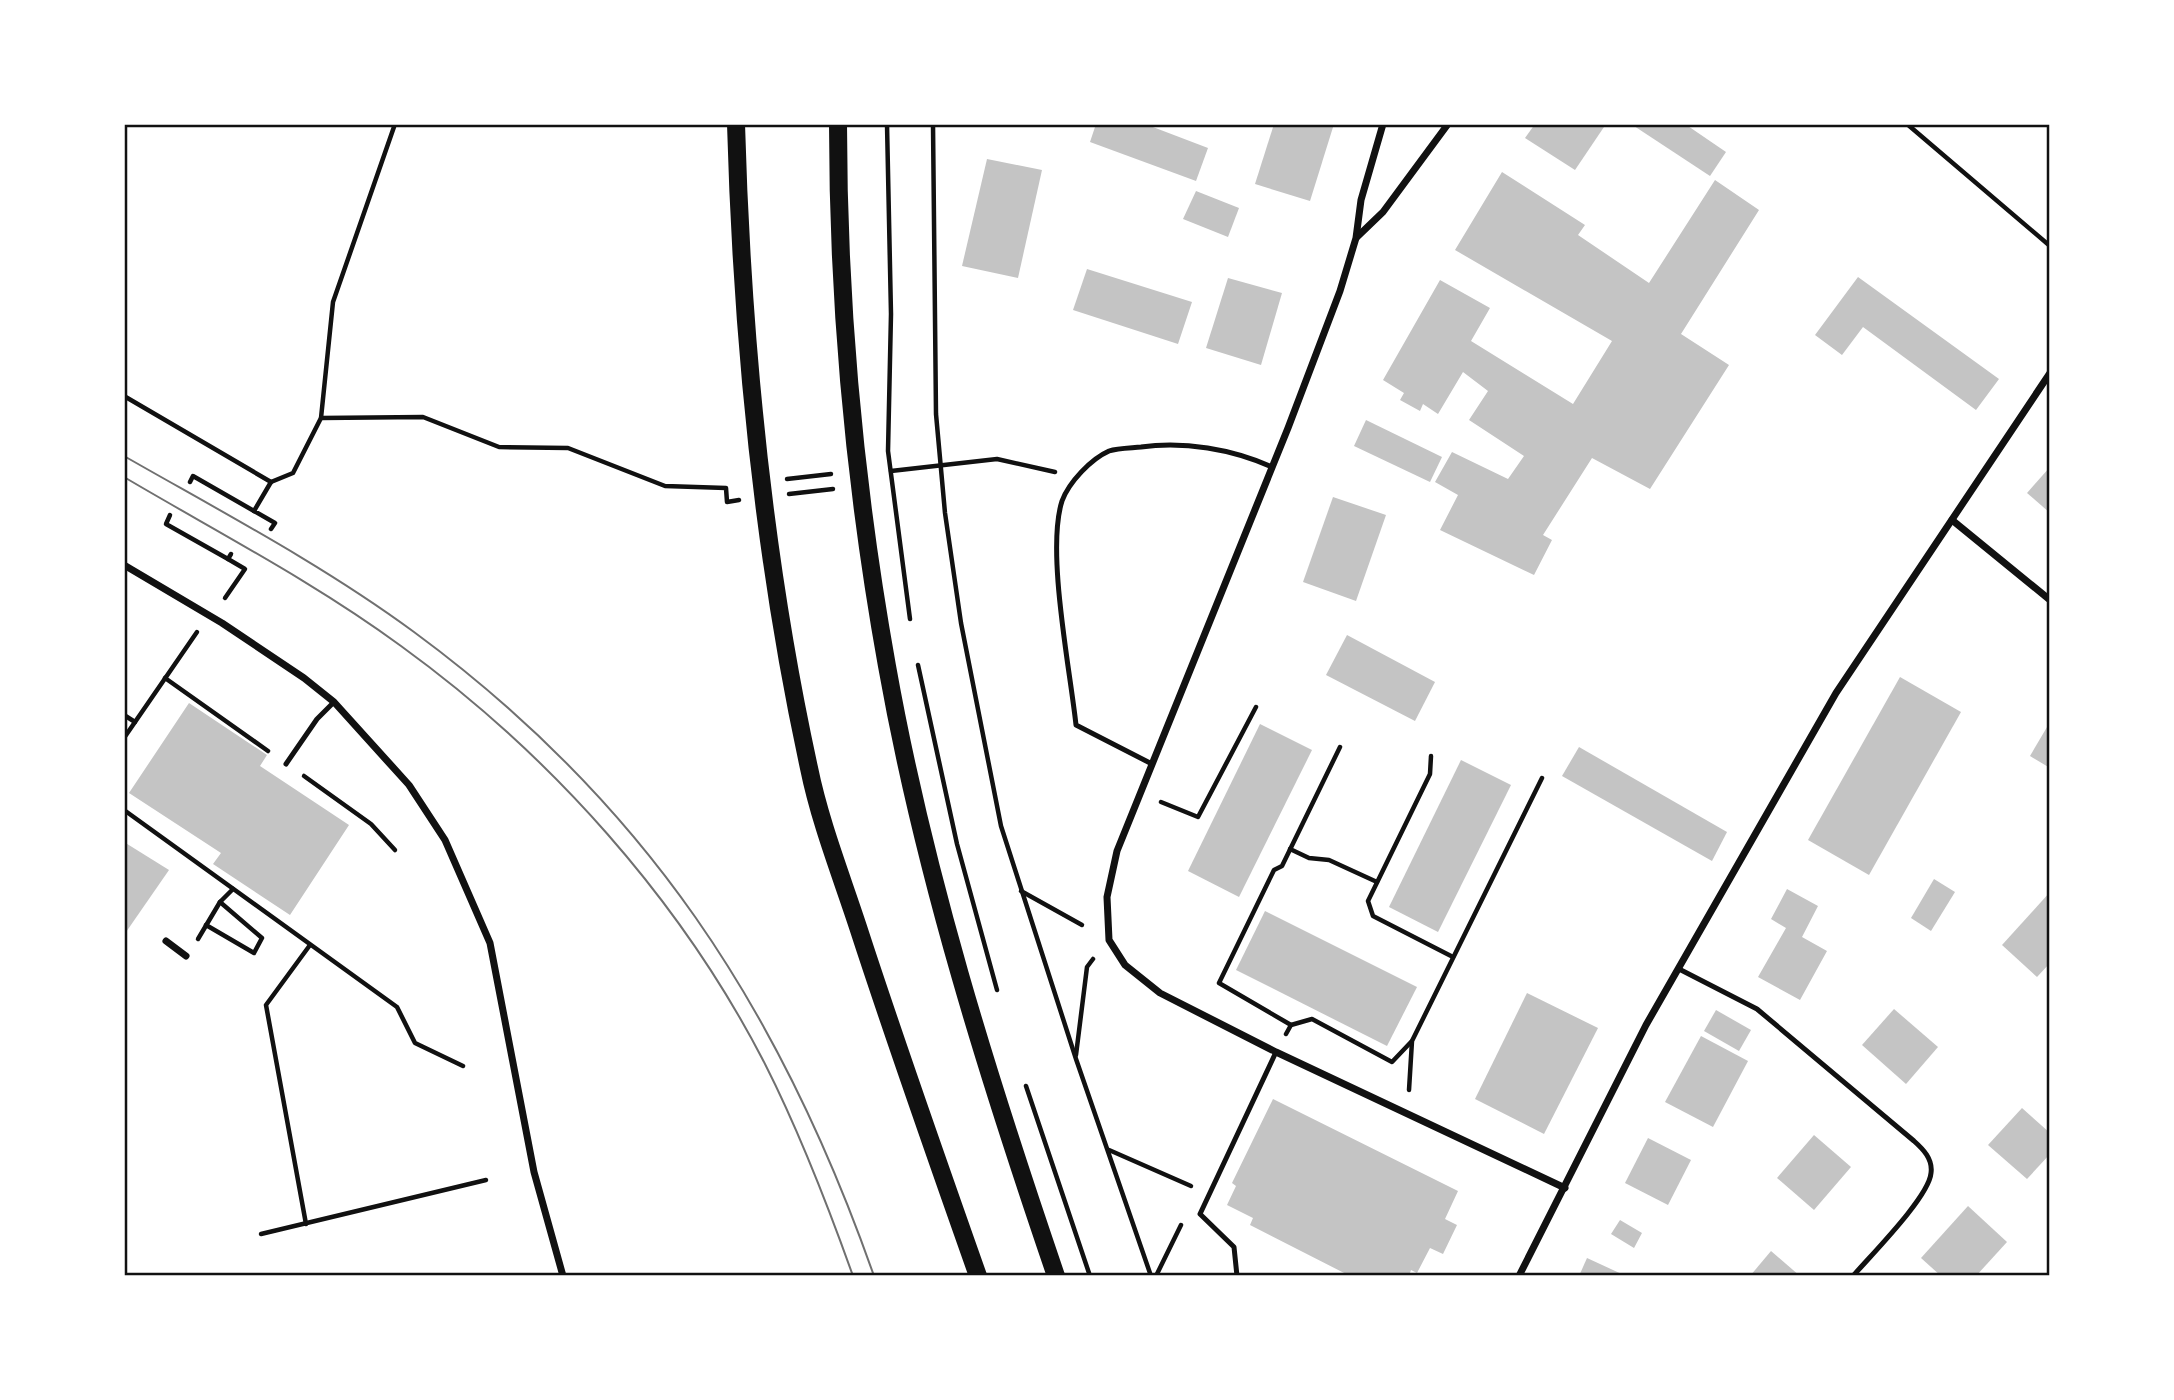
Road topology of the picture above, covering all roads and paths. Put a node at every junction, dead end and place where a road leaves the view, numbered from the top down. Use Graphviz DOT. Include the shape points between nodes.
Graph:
graph roads {
  1 [pos="395,124"];
  2 [pos="736,124"];
  3 [pos="838,124"];
  4 [pos="887,124"];
  5 [pos="933,124"];
  6 [pos="1382,124"];
  7 [pos="1448,124"];
  8 [pos="1907,124"];
  9 [pos="1356,237"];
  10 [pos="2050,246"];
  11 [pos="2050,373"];
  12 [pos="124,396"];
  13 [pos="321,418"];
  14 [pos="941,464"];
  15 [pos="1272,467"];
  16 [pos="891,471"];
  17 [pos="839,472"];
  18 [pos="1077,477"];
  19 [pos="778,481"];
  20 [pos="190,482"];
  21 [pos="271,482"];
  22 [pos="841,488"];
  23 [pos="779,495"];
  24 [pos="738,500"];
  25 [pos="254,511"];
  26 [pos="170,515"];
  27 [pos="1952,520"];
  28 [pos="271,529"];
  29 [pos="124,565"];
  30 [pos="2050,600"];
  31 [pos="211,616"];
  32 [pos="912,631"];
  33 [pos="917,658"];
  34 [pos="334,702"];
  35 [pos="1256,707"];
  36 [pos="124,715"];
  37 [pos="135,722"];
  38 [pos="124,738"];
  39 [pos="1340,747"];
  40 [pos="1430,756"];
  41 [pos="286,764"];
  42 [pos="1152,764"];
  43 [pos="1542,778"];
  44 [pos="124,810"];
  45 [pos="1198,817"];
  46 [pos="1290,849"];
  47 [pos="1377,883"];
  48 [pos="233,889"];
  49 [pos="1020,890"];
  50 [pos="220,902"];
  51 [pos="1082,925"];
  52 [pos="166,942"];
  53 [pos="310,945"];
  54 [pos="186,956"];
  55 [pos="1454,957"];
  56 [pos="1094,958"];
  57 [pos="1679,969"];
  58 [pos="1000,1001"];
  59 [pos="1291,1025"];
  60 [pos="1282,1041"];
  61 [pos="1412,1041"];
  62 [pos="1276,1052"];
  63 [pos="1076,1059"];
  64 [pos="463,1066"];
  65 [pos="1024,1079"];
  66 [pos="1408,1115"];
  67 [pos="1108,1150"];
  68 [pos="486,1180"];
  69 [pos="1565,1188"];
  70 [pos="1209,1194"];
  71 [pos="1200,1214"];
  72 [pos="306,1224"];
  73 [pos="261,1234"];
  74 [pos="563,1276"];
  75 [pos="978,1276"];
  76 [pos="1056,1276"];
  77 [pos="1090,1276"];
  78 [pos="1154,1276"];
  79 [pos="1237,1276"];
  80 [pos="1519,1276"];
  81 [pos="1853,1276"];
  1 -- 13 [label="path" via="333,302"];
  2 -- 75 [label="main road" via="739,248 762,483 809,770 873,974"];
  3 -- 76 [label="main road" via="844,316 887,667 957,966"];
  4 -- 16 [label="path"];
  5 -- 14 [label="path" via="936,414"];
  6 -- 9 [label="street"];
  7 -- 9 [label="street" via="1383,212"];
  8 -- 10 [label="path"];
  9 -- 15 [label="street"];
  11 -- 27 [label="street"];
  12 -- 21 [label="path"];
  13 -- 21 [label="path" via="293,473"];
  13 -- 24 [label="path" via="424,417 499,447 568,448 665,486 726,488 727,502"];
  14 -- 16 [label="path"];
  14 -- 18 [label="path" via="998,459"];
  14 -- 49 [label="path" via="961,623 1001,826"];
  15 -- 18 [label="lane" via="1251,457 1163,444 1109,452"];
  15 -- 42 [label="street"];
  16 -- 32 [label="path"];
  17 -- 19 [label="path"];
  18 -- 42 [label="lane" via="1062,501 1056,546 1076,725"];
  20 -- 25 [label="path" via="193,476"];
  21 -- 25 [label="path"];
  22 -- 23 [label="path"];
  25 -- 28 [label="path" via="275,523"];
  26 -- 31 [label="path" via="166,524 245,569"];
  27 -- 30 [label="street"];
  27 -- 57 [label="street" via="1836,693"];
  29 -- 31 [label="street"];
  31 -- 34 [label="street"];
  31 -- 37 [label="path"];
  33 -- 58 [label="path" via="957,844"];
  34 -- 41 [label="lane"];
  34 -- 74 [label="street" via="409,785 445,840 490,943 534,1172"];
  35 -- 45 [label="path"];
  36 -- 37 [label="path"];
  37 -- 38 [label="path"];
  39 -- 46 [label="path"];
  40 -- 47 [label="path" via="1430,774"];
  42 -- 62 [label="street" via="1116,851 1107,897 1109,940 1125,965 1160,993"];
  43 -- 55 [label="path"];
  44 -- 48 [label="path"];
  46 -- 47 [label="path" via="1309,858 1329,860"];
  46 -- 59 [label="path" via="1282,866 1274,870 1219,983"];
  47 -- 55 [label="path" via="1368,901 1373,916"];
  48 -- 50 [label="path"];
  48 -- 53 [label="path"];
  49 -- 51 [label="path"];
  49 -- 63 [label="path"];
  50 -- 50 [label="path" via="262,938 254,953 206,925"];
  52 -- 54 [label="street"];
  53 -- 64 [label="path" via="397,1007 415,1043"];
  53 -- 72 [label="path" via="266,1005"];
  55 -- 61 [label="path"];
  56 -- 63 [label="path" via="1087,967"];
  57 -- 69 [label="street"];
  57 -- 81 [label="lane" via="1757,1009 1914,1141 1930,1160 1932,1172 1919,1199"];
  59 -- 60 [label="path"];
  59 -- 61 [label="path" via="1312,1019 1392,1062"];
  61 -- 66 [label="path"];
  62 -- 66 [label="street"];
  62 -- 70 [label="lane"];
  63 -- 67 [label="path"];
  65 -- 77 [label="path"];
  66 -- 69 [label="street"];
  67 -- 70 [label="path"];
  67 -- 78 [label="path"];
  68 -- 72 [label="path"];
  69 -- 80 [label="street"];
  70 -- 71 [label="lane"];
  71 -- 78 [label="path" via="1183,1221"];
  71 -- 79 [label="lane" via="1234,1247"];
  72 -- 73 [label="path"];
}
